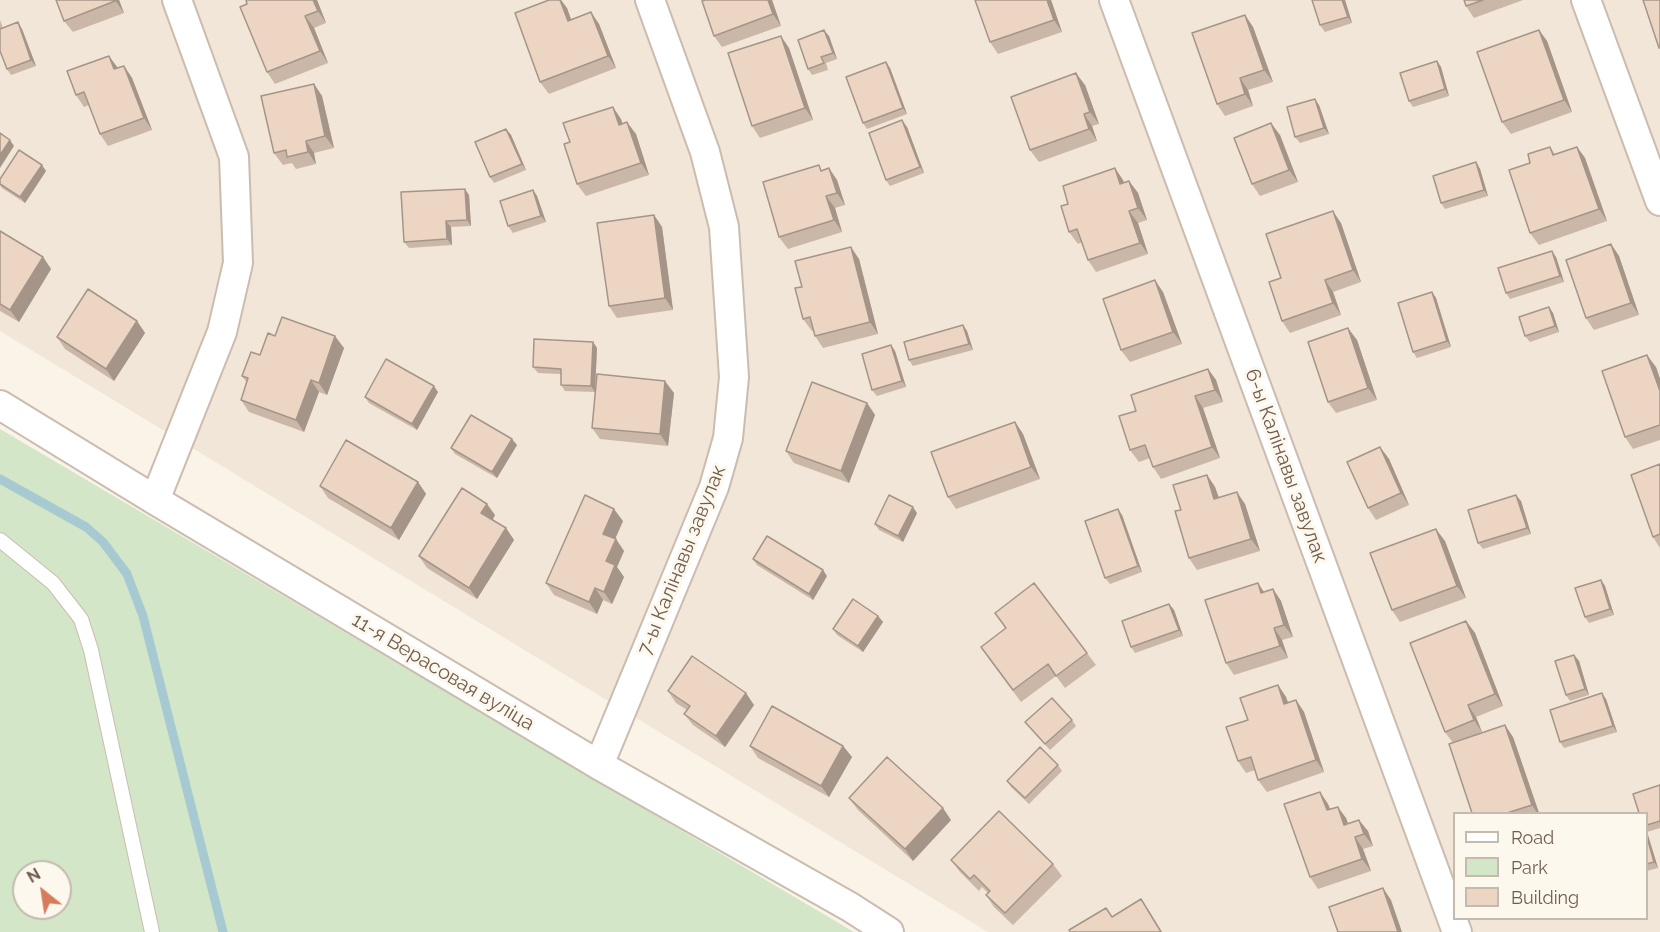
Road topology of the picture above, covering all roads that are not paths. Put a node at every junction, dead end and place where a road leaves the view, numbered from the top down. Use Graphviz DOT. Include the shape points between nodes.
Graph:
graph roads {
  1 [pos="177,0"];
  2 [pos="650,0"];
  3 [pos="1114,0"];
  4 [pos="1586,0"];
  5 [pos="1660,201"];
  6 [pos="0,405"];
  7 [pos="155,500"];
  8 [pos="0,540"];
  9 [pos="599,765"];
  10 [pos="1453,918"];
  11 [pos="152,932"];
  12 [pos="889,932"];
  1 -- 7 [label="street" via="234,158 238,263 222,332"];
  2 -- 9 [label="street, 7-ы Калінавы завулак" via="705,152 724,228 734,377 728,438 714,487"];
  3 -- 10 [label="street, 6-ы Калінавы завулак"];
  4 -- 5 [label="street"];
  6 -- 7 [label="street, 11-я Верасовая вуліца"];
  7 -- 9 [label="street, 11-я Верасовая вуліца"];
  8 -- 11 [label="lane" via="53,583 81,619"];
  9 -- 12 [label="street, 11-я Верасовая вуліца"];
}
